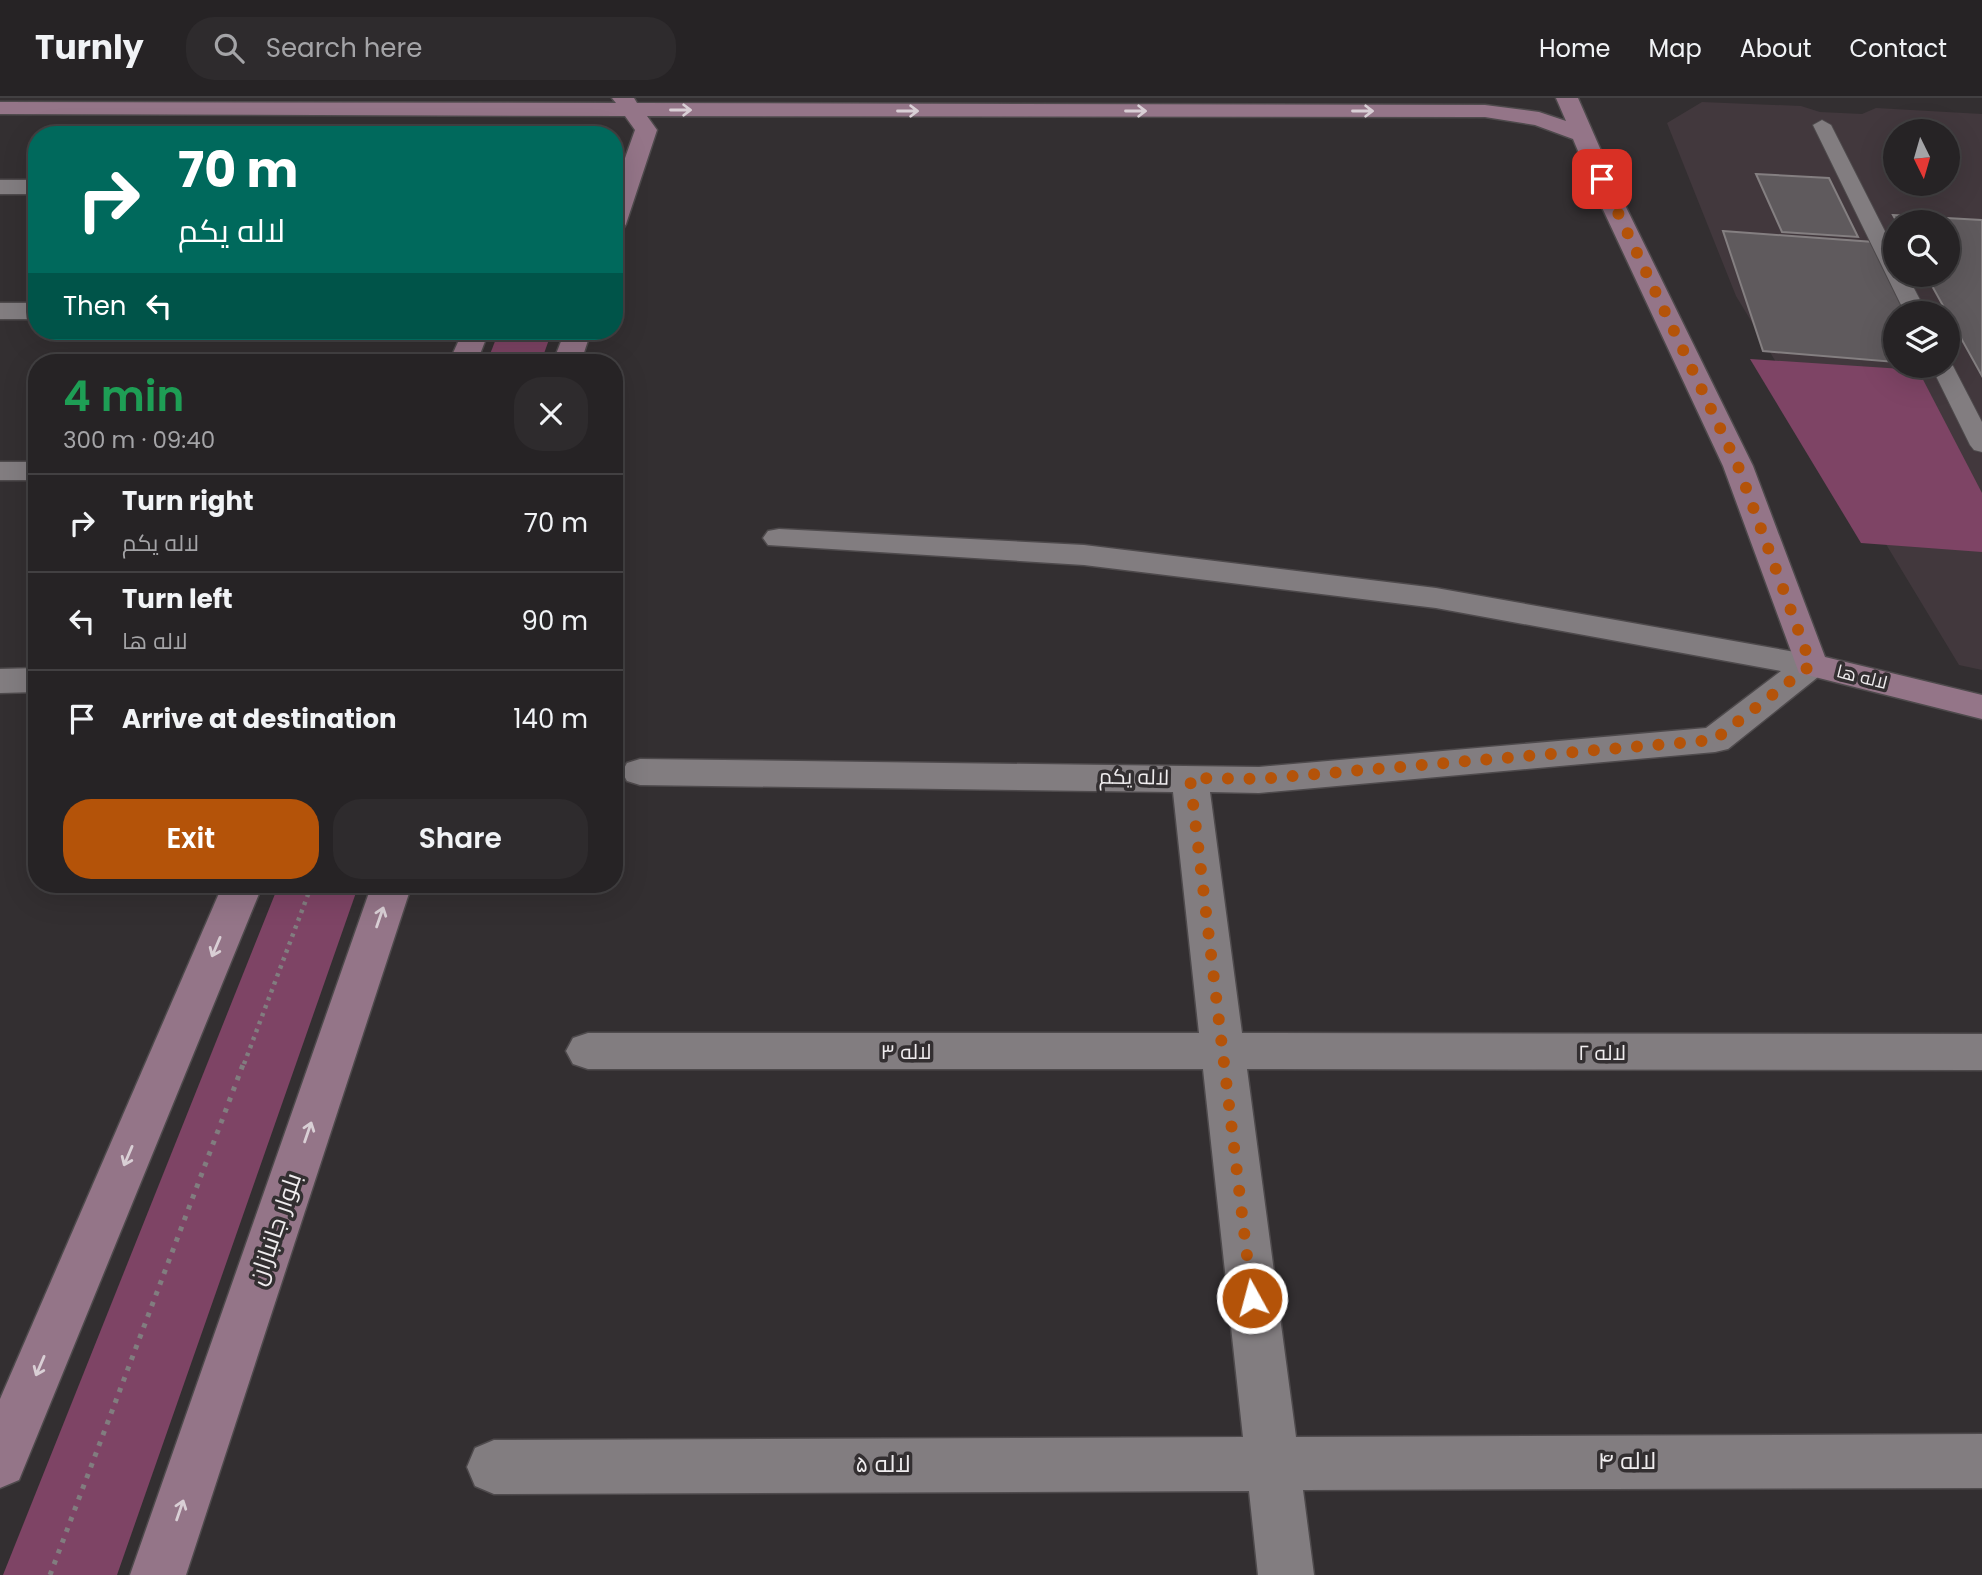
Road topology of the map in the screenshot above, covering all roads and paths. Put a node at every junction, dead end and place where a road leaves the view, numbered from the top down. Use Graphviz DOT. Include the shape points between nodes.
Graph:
graph roads {
  1 [pos="1540,98"];
  2 [pos="597,104"];
  3 [pos="627,104"];
  4 [pos="0,107"];
  5 [pos="1574,114"];
  6 [pos="1822,125"];
  7 [pos="567,126"];
  8 [pos="0,187"];
  9 [pos="28,187"];
  10 [pos="623,198"];
  11 [pos="1883,247"];
  12 [pos="0,311"];
  13 [pos="28,311"];
  14 [pos="1948,378"];
  15 [pos="1982,445"];
  16 [pos="0,471"];
  17 [pos="28,471"];
  18 [pos="779,538"];
  19 [pos="1811,665"];
  20 [pos="28,680"];
  21 [pos="0,681"];
  22 [pos="1982,707"];
  23 [pos="640,772"];
  24 [pos="1190,778"];
  25 [pos="239,893"];
  26 [pos="309,893"];
  27 [pos="388,893"];
  28 [pos="588,1051"];
  29 [pos="1982,1052"];
  30 [pos="1223,1054"];
  31 [pos="0,1461"];
  32 [pos="1982,1461"];
  33 [pos="1272,1462"];
  34 [pos="494,1466"];
  35 [pos="50,1575"];
  36 [pos="158,1575"];
  37 [pos="1286,1575"];
  1 -- 5 [label="main road"];
  2 -- 3 [label="main road"];
  2 -- 4 [label="main road"];
  2 -- 7 [label="main road"];
  3 -- 5 [label="main road, one-way" via="1485,111 1539,119"];
  3 -- 10 [label="main road" via="646,130"];
  5 -- 19 [label="main road, لاله ها" via="1738,466"];
  6 -- 11 [label="lane"];
  8 -- 9 [label="street"];
  12 -- 13 [label="street"];
  14 -- 15 [label="lane"];
  16 -- 17 [label="street"];
  18 -- 19 [label="street" via="1084,555 1341,586 1436,598"];
  19 -- 22 [label="main road, لاله ها"];
  19 -- 24 [label="street, لاله یکم" via="1714,740 1259,779"];
  20 -- 21 [label="street"];
  23 -- 24 [label="street, لاله یکم"];
  24 -- 30 [label="street"];
  25 -- 31 [label="main road, one-way"];
  26 -- 35 [label="path"];
  36 -- 27 [label="main road, بلوار جانبازان, one-way"];
  28 -- 30 [label="street, لاله ۳"];
  29 -- 30 [label="street, لاله ۲"];
  30 -- 33 [label="street"];
  32 -- 33 [label="street, لاله ۴"];
  33 -- 34 [label="street, لاله ۵"];
  33 -- 37 [label="street"];
}
